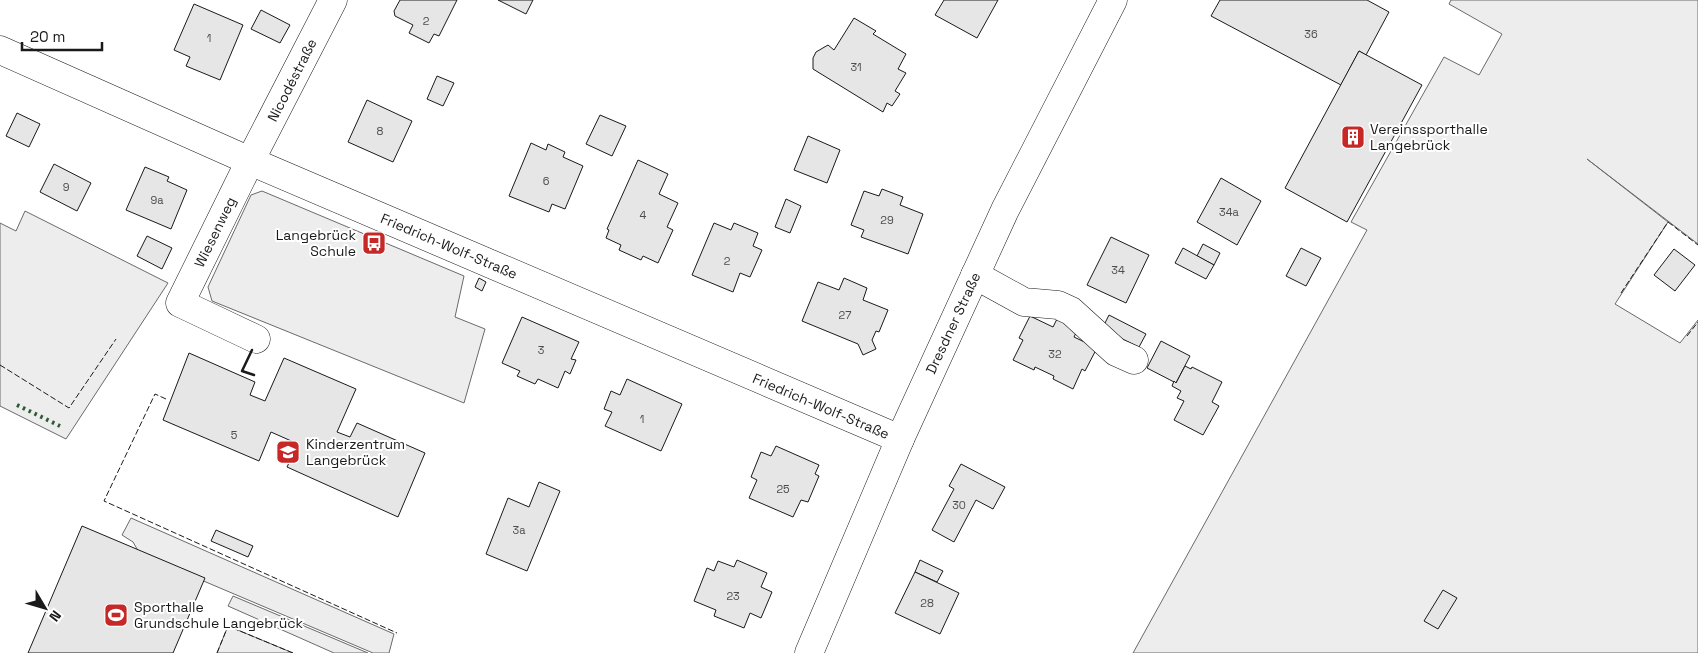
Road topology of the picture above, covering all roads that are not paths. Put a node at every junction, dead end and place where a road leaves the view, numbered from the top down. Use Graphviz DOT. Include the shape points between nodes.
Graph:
graph roads {
  1 [pos="333,0"];
  2 [pos="1113,0"];
  3 [pos="0,50"];
  4 [pos="250,161"];
  5 [pos="976,274"];
  6 [pos="256,339"];
  7 [pos="1134,360"];
  8 [pos="900,439"];
  9 [pos="809,653"];
  1 -- 4 [label="street, Nicodéstraße"];
  2 -- 5 [label="street, Dresdner Straße" via="1005,210"];
  3 -- 4 [label="street, Friedrich-Wolf-Straße"];
  4 -- 6 [label="street, Wiesenweg" via="180,303"];
  4 -- 8 [label="street, Friedrich-Wolf-Straße"];
  5 -- 7 [label="street" via="1024,302 1071,311 1116,352"];
  5 -- 8 [label="street, Dresdner Straße"];
  8 -- 9 [label="street, Dresdner Straße"];
}
